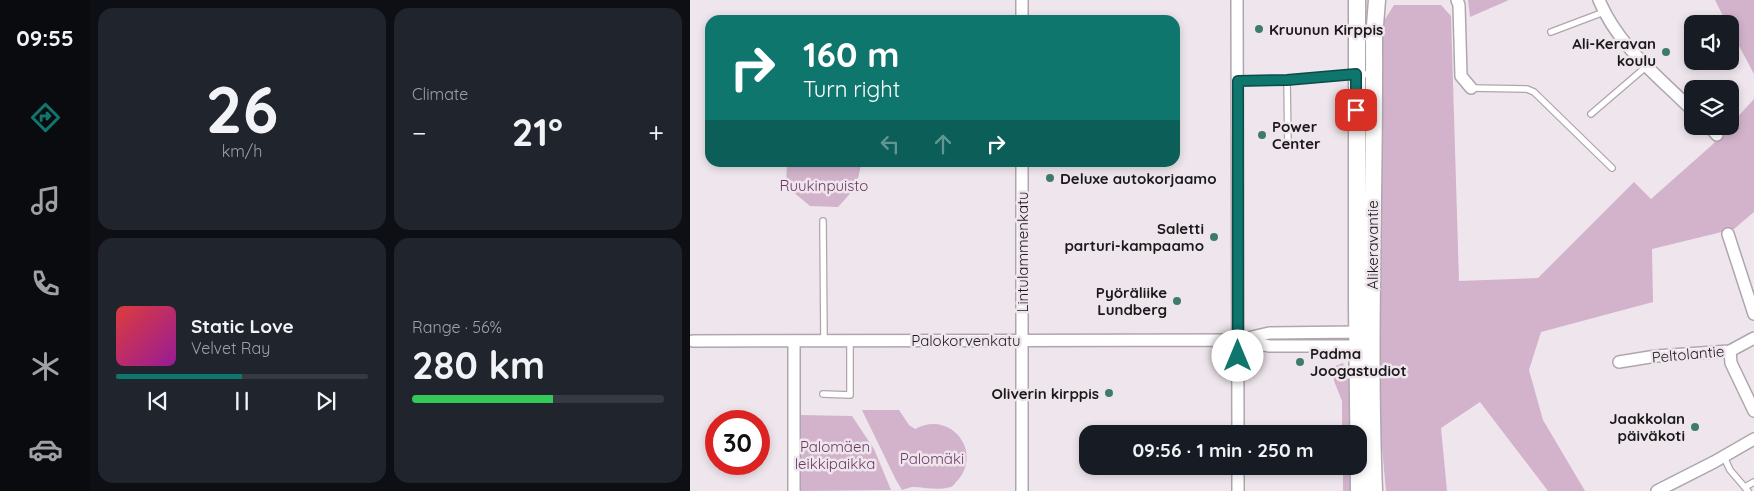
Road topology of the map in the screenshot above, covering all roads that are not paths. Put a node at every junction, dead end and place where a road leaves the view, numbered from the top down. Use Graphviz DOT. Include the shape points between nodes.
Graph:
graph roads {
  1 [pos="1022,0"];
  2 [pos="1237,0"];
  3 [pos="1356,0"];
  4 [pos="1377,0"];
  5 [pos="1457,0"];
  6 [pos="1599,0"];
  7 [pos="1604,12"];
  8 [pos="1022,15"];
  9 [pos="1551,32"];
  10 [pos="1647,66"];
  11 [pos="1356,74"];
  12 [pos="1287,80"];
  13 [pos="1238,81"];
  14 [pos="1374,84"];
  15 [pos="1471,88"];
  16 [pos="1684,102"];
  17 [pos="1591,114"];
  18 [pos="1288,147"];
  19 [pos="1022,167"];
  20 [pos="1612,168"];
  21 [pos="823,221"];
  22 [pos="1728,234"];
  23 [pos="1754,314"];
  24 [pos="1754,338"];
  25 [pos="1362,339"];
  26 [pos="824,340"];
  27 [pos="850,340"];
  28 [pos="1022,340"];
  29 [pos="1238,340"];
  30 [pos="691,341"];
  31 [pos="794,341"];
  32 [pos="1730,351"];
  33 [pos="1619,362"];
  34 [pos="823,394"];
  35 [pos="1754,411"];
  36 [pos="1238,425"];
  37 [pos="1754,439"];
  38 [pos="1724,457"];
  39 [pos="1238,475"];
  40 [pos="1754,482"];
  41 [pos="1747,489"];
  42 [pos="794,491"];
  43 [pos="1022,491"];
  44 [pos="1238,491"];
  45 [pos="1359,491"];
  46 [pos="1374,491"];
  47 [pos="1657,491"];
  1 -- 8 [label="street"];
  2 -- 13 [label="street"];
  3 -- 11 [label="main road, Alikeravantie"];
  4 -- 14 [label="main road, Alikeravantie"];
  5 -- 15 [label="street" via="1461,76"];
  6 -- 7 [label="street"];
  7 -- 9 [label="lane"];
  7 -- 10 [label="street" via="1624,44"];
  10 -- 16 [label="street"];
  10 -- 17 [label="lane"];
  11 -- 12 [label="lane"];
  11 -- 14 [label="lane" via="1370,76"];
  11 -- 25 [label="main road, Alikeravantie"];
  12 -- 13 [label="lane"];
  12 -- 18 [label="lane"];
  13 -- 29 [label="street"];
  14 -- 25 [label="main road, Alikeravantie"];
  15 -- 20 [label="lane" via="1527,89 1534,92"];
  19 -- 28 [label="street, Lintulammenkatu"];
  21 -- 26 [label="lane"];
  22 -- 23 [label="street"];
  24 -- 32 [label="street, Peltolantie"];
  25 -- 29 [label="street, Palokorvenkatu" via="1269,333"];
  25 -- 45 [label="main road, Alikeravantie"];
  25 -- 46 [label="main road, Alikeravantie"];
  26 -- 27 [label="street, Palokorvenkatu"];
  26 -- 31 [label="street, Palokorvenkatu"];
  27 -- 28 [label="street, Palokorvenkatu"];
  27 -- 34 [label="lane" via="850,395"];
  28 -- 29 [label="street, Palokorvenkatu"];
  28 -- 43 [label="street, Lintulammenkatu"];
  29 -- 36 [label="street"];
  30 -- 31 [label="street, Palokorvenkatu"];
  31 -- 42 [label="street"];
  32 -- 33 [label="street, Peltolantie"];
  32 -- 35 [label="street" via="1731,363"];
  37 -- 38 [label="street"];
  38 -- 41 [label="lane" via="1730,470"];
  38 -- 47 [label="street"];
  39 -- 44 [label="street"];
  40 -- 41 [label="lane"];
}
